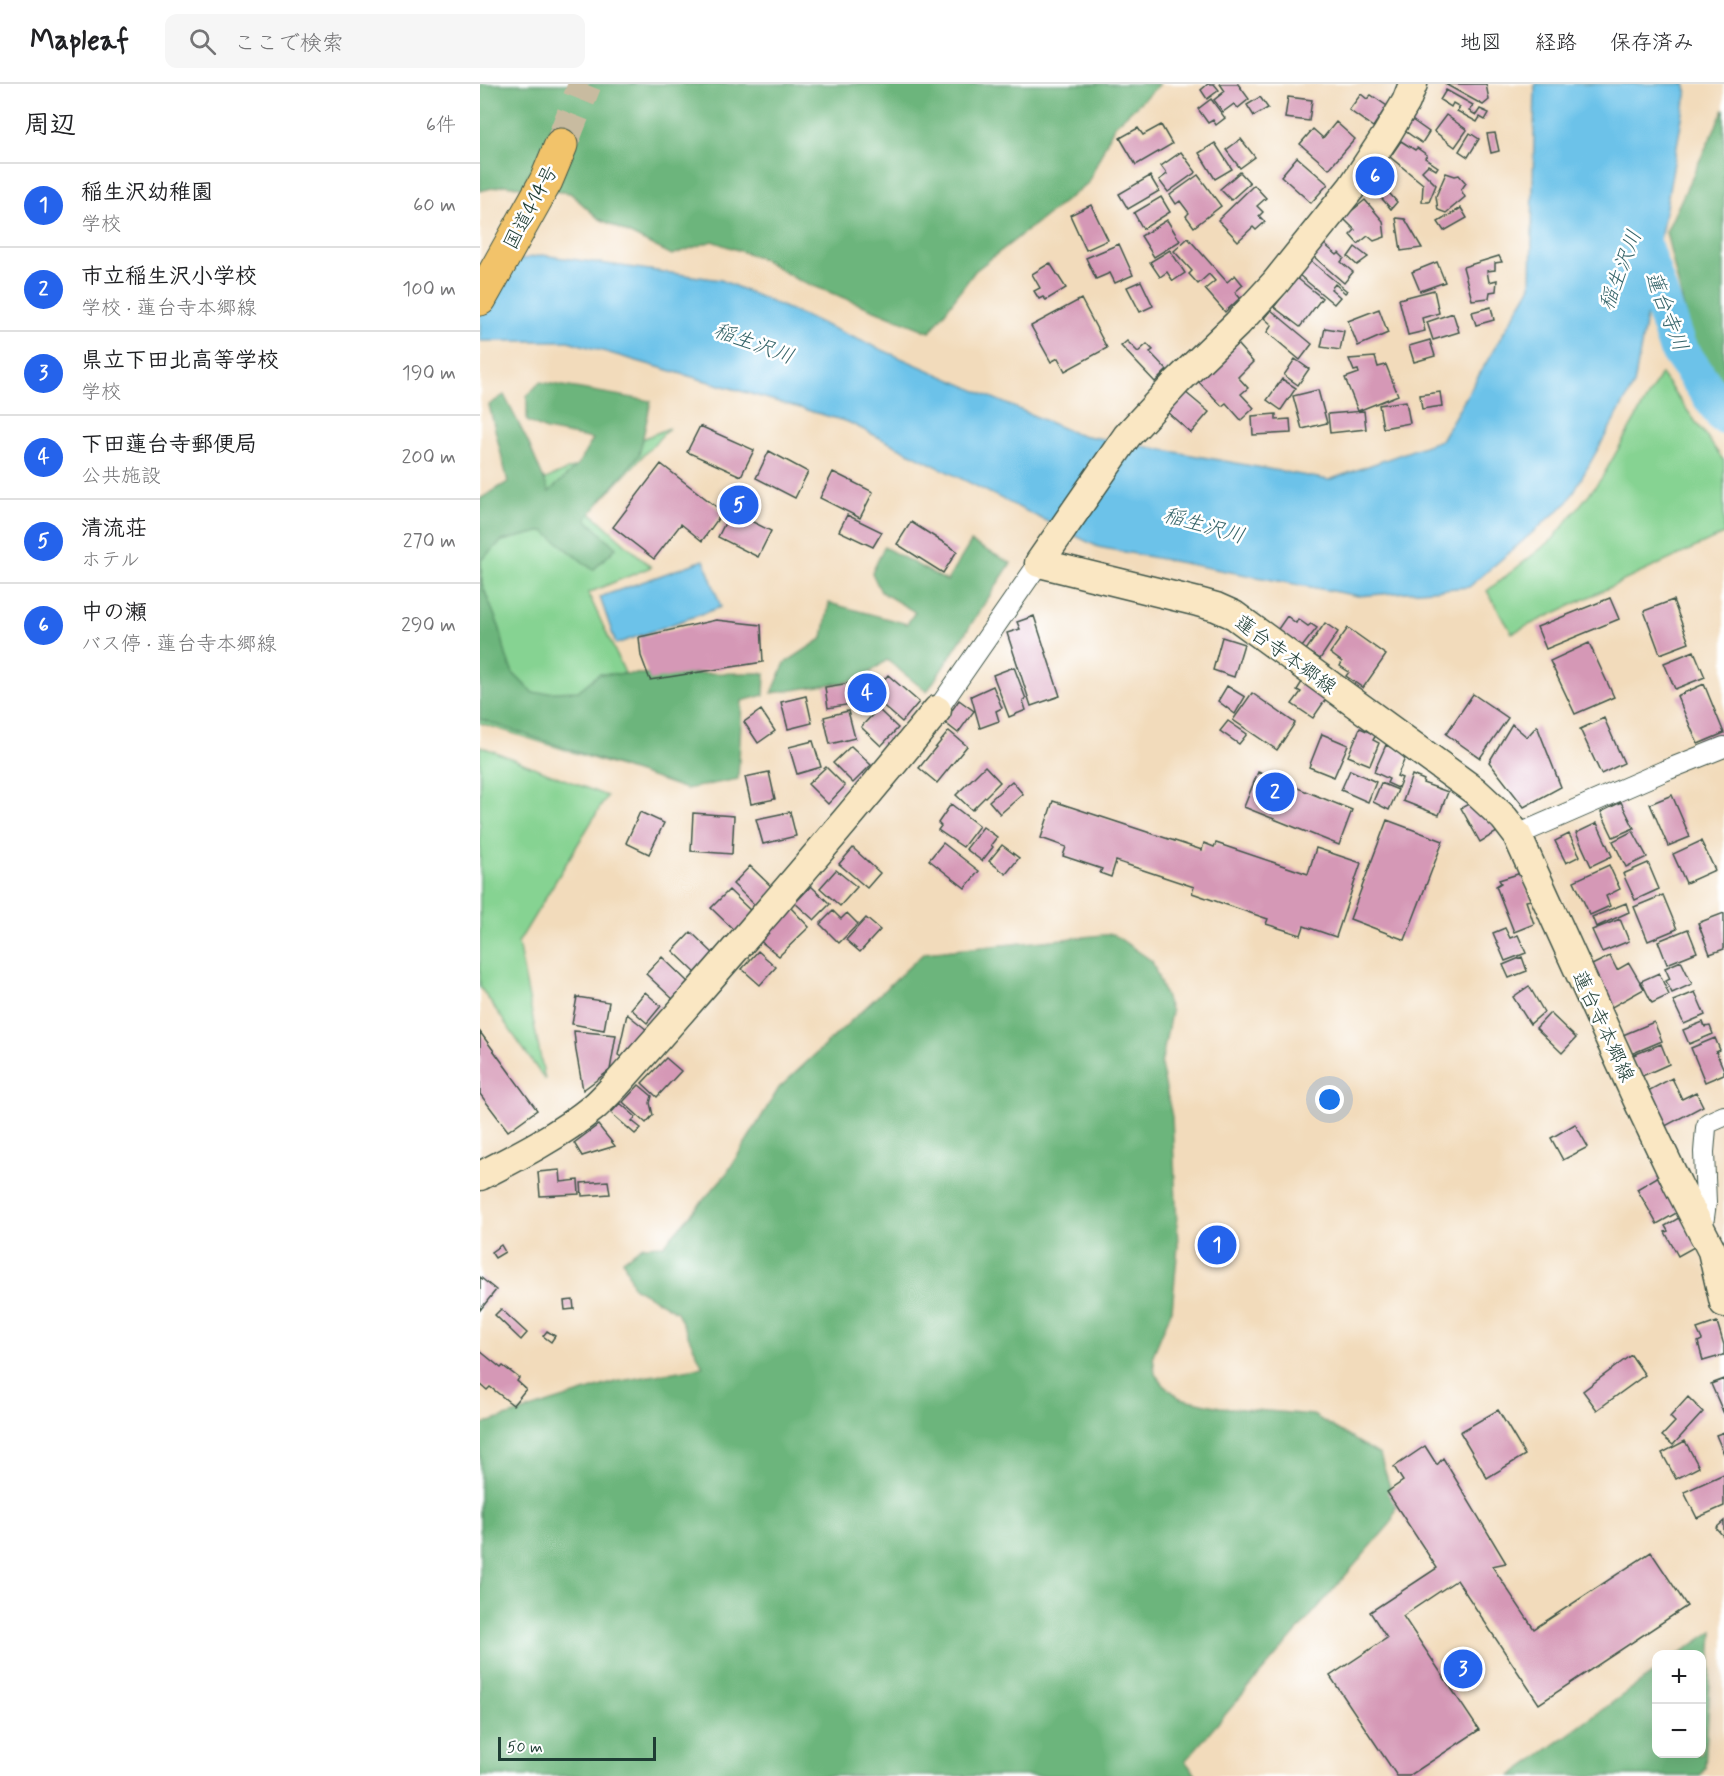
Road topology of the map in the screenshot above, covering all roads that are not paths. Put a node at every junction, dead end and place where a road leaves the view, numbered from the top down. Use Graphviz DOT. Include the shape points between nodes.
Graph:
graph roads {
  1 [pos="1413,84"];
  2 [pos="561,145"];
  3 [pos="480,299"];
  4 [pos="1044,555"];
  5 [pos="937,710"];
  6 [pos="1724,747"];
  7 [pos="1517,835"];
  8 [pos="1724,1116"];
  9 [pos="480,1176"];
  10 [pos="1702,1232"];
  11 [pos="1724,1303"];
  1 -- 4 [label="main road" via="1406,102 1352,187 1275,283 1126,436"];
  2 -- 3 [label="highway, 国道414号" via="546,180"];
  4 -- 5 [label="street"];
  4 -- 7 [label="main road, 蓮台寺本郷線" via="1234,615 1475,791"];
  5 -- 9 [label="main road" via="800,875 596,1106"];
  6 -- 7 [label="street"];
  7 -- 10 [label="main road, 蓮台寺本郷線" via="1632,1089"];
  8 -- 10 [label="street" via="1708,1123 1706,1128"];
  10 -- 11 [label="main road, 蓮台寺本郷線" via="1712,1251"];
}
